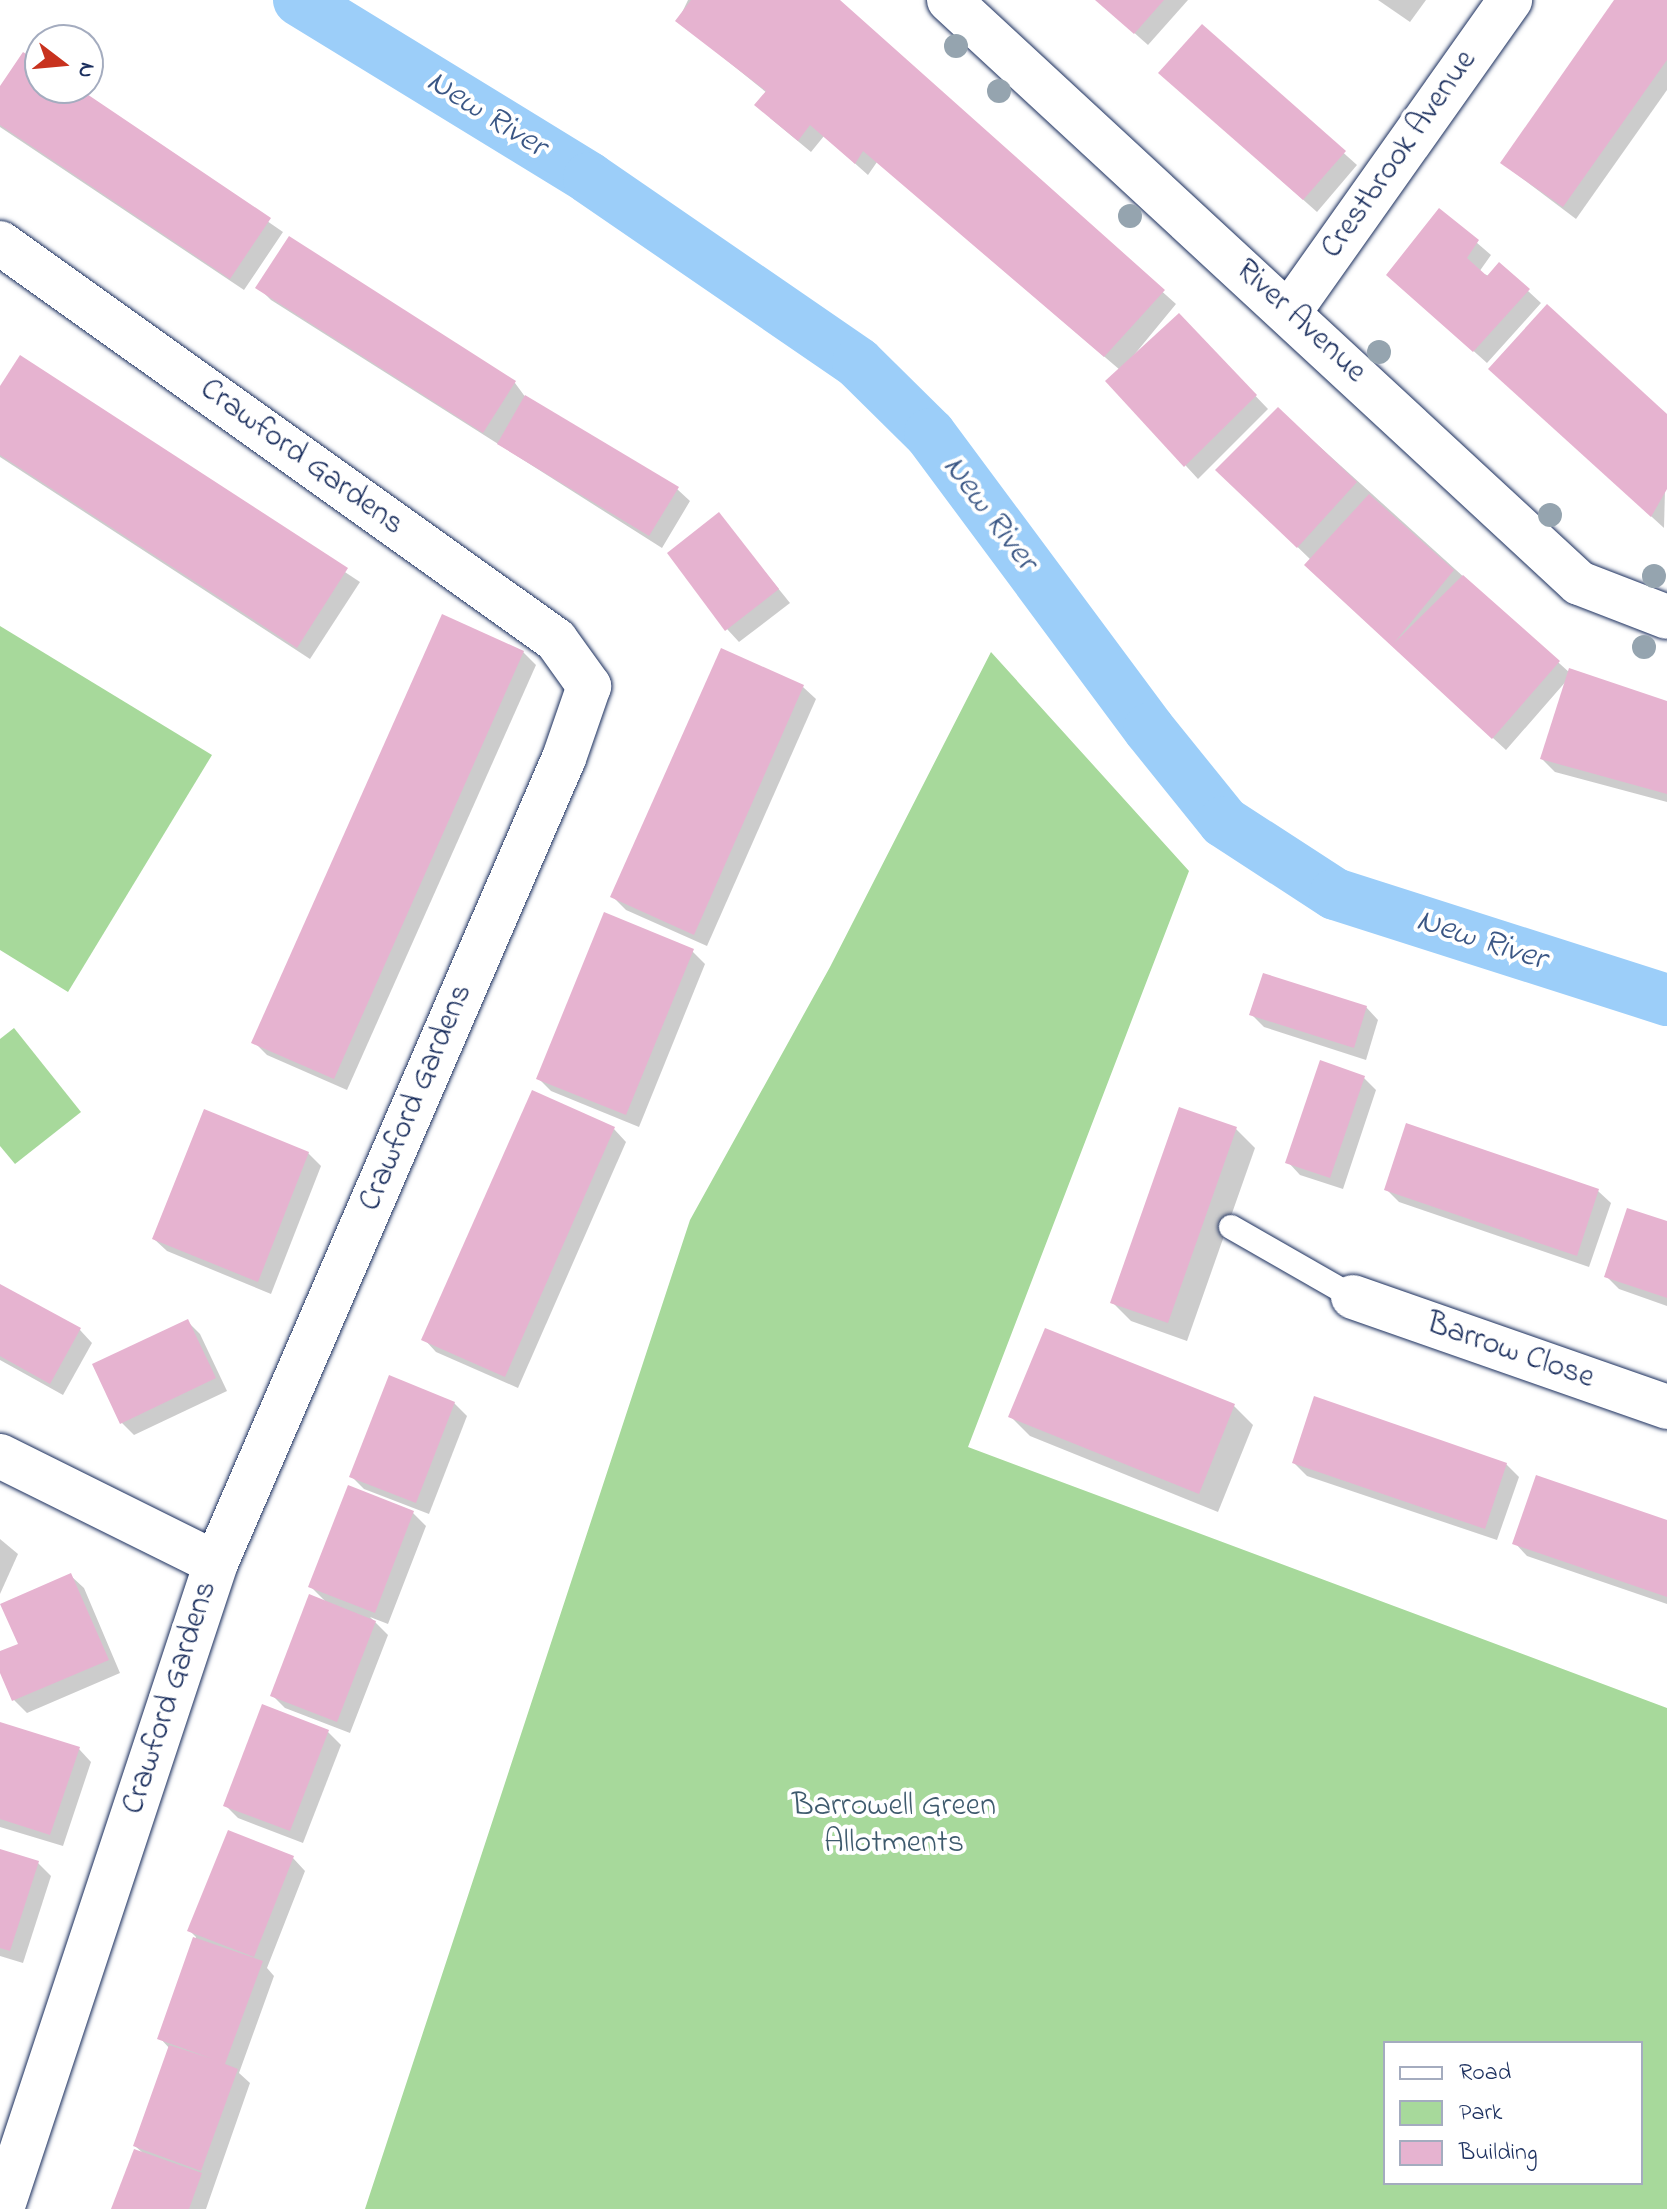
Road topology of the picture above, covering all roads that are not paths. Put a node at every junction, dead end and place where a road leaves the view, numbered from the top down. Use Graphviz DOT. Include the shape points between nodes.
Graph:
graph roads {
  1 [pos="949,0"];
  2 [pos="1510,0"];
  3 [pos="0,243"];
  4 [pos="1290,311"];
  5 [pos="1667,617"];
  6 [pos="1231,1227"];
  7 [pos="1353,1297"];
  8 [pos="1667,1407"];
  9 [pos="0,1456"];
  10 [pos="216,1563"];
  11 [pos="2,2209"];
  1 -- 4 [label="street, River Avenue"];
  2 -- 4 [label="street, Crestbrook Avenue"];
  3 -- 10 [label="street, Crawford Gardens" via="556,640 589,686 557,773"];
  4 -- 5 [label="street, River Avenue" via="1579,583"];
  6 -- 7 [label="lane"];
  7 -- 8 [label="street, Barrow Close"];
  9 -- 10 [label="street"];
  10 -- 11 [label="street, Crawford Gardens"];
}
